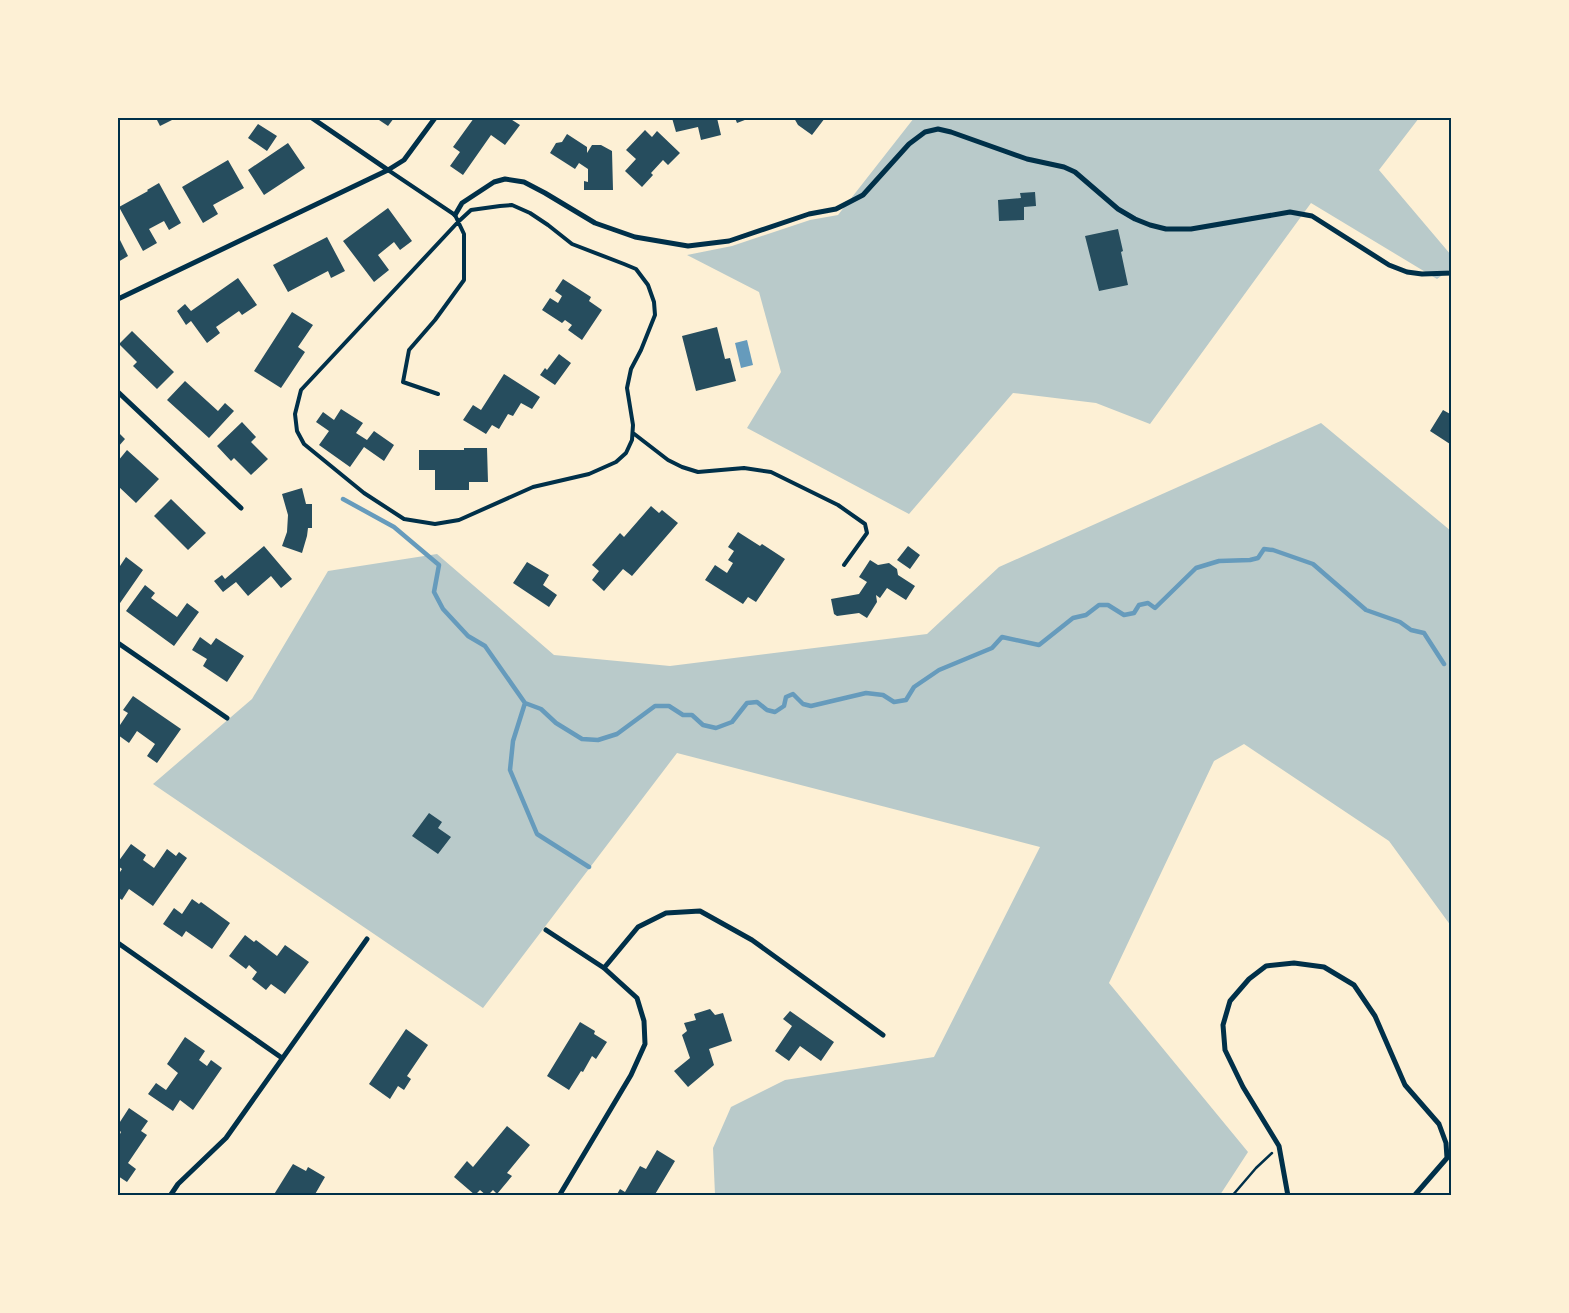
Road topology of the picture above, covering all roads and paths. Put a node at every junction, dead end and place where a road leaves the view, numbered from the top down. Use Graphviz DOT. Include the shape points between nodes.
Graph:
graph roads {
  1 [pos="312,118"];
  2 [pos="435,118"];
  3 [pos="388,170"];
  4 [pos="456,215"];
  5 [pos="458,222"];
  6 [pos="1452,273"];
  7 [pos="118,299"];
  8 [pos="118,392"];
  9 [pos="438,394"];
  10 [pos="633,433"];
  11 [pos="241,508"];
  12 [pos="844,565"];
  13 [pos="118,643"];
  14 [pos="227,718"];
  15 [pos="546,930"];
  16 [pos="366,939"];
  17 [pos="118,942"];
  18 [pos="604,968"];
  19 [pos="883,1035"];
  20 [pos="282,1058"];
  21 [pos="1279,1146"];
  22 [pos="1449,1158"];
  23 [pos="170,1196"];
  24 [pos="559,1196"];
  25 [pos="1232,1196"];
  26 [pos="1288,1196"];
  27 [pos="1414,1196"];
  1 -- 3 [label="street"];
  2 -- 3 [label="street" via="404,160"];
  3 -- 4 [label="lane"];
  3 -- 7 [label="street"];
  4 -- 5 [label="lane"];
  4 -- 6 [label="street" via="462,203 494,182 506,179 524,182 595,223 635,237 688,246 729,241 808,214 836,208 863,195 909,144 925,132 938,130 1070,169 1118,209 1150,225 1191,229 1290,212 1312,216 1389,265 1422,274"];
  5 -- 9 [label="lane" via="464,234 464,280 409,350 403,382"];
  5 -- 10 [label="lane" via="471,210 512,205 536,217 572,244 636,270 648,285 655,315 630,369 627,388"];
  5 -- 10 [label="lane" via="302,390 294,414 296,431 304,444 364,493 404,519 435,524 460,520 533,487 589,474 616,462 626,453"];
  8 -- 11 [label="street"];
  10 -- 12 [label="lane" via="682,467 698,472 744,468 771,472 838,505 866,524 867,533"];
  13 -- 14 [label="street"];
  15 -- 18 [label="street"];
  16 -- 20 [label="street"];
  17 -- 20 [label="street"];
  18 -- 19 [label="street" via="638,928 666,913 700,911 752,940"];
  18 -- 24 [label="street" via="637,998 644,1021 645,1044 631,1075"];
  20 -- 23 [label="street" via="226,1138 178,1184"];
  21 -- 22 [label="street" via="1225,1050 1223,1025 1230,1001 1249,979 1266,966 1294,963 1324,967 1354,985 1375,1016 1405,1085 1439,1124"];
  21 -- 25 [label="path"];
  21 -- 26 [label="street"];
  22 -- 27 [label="street"];
}
